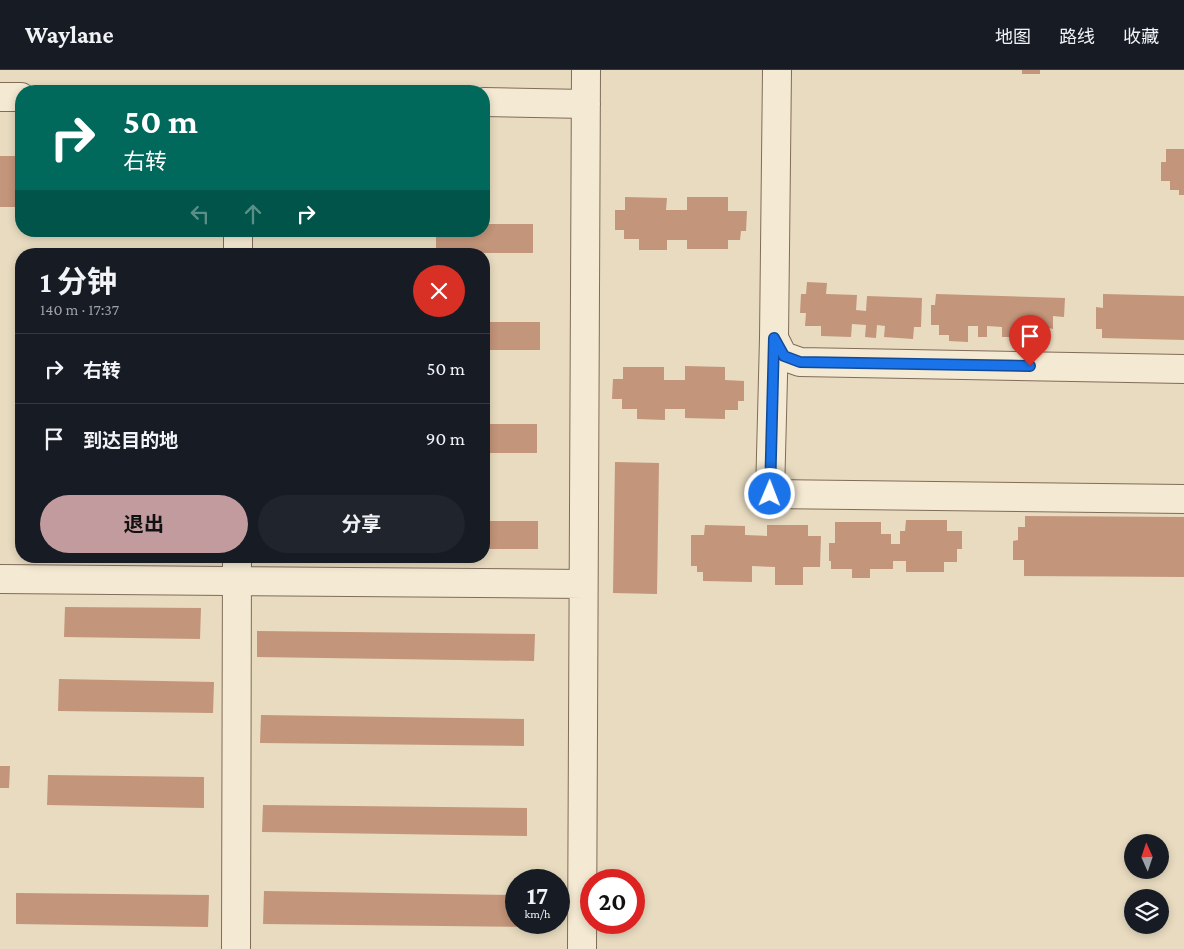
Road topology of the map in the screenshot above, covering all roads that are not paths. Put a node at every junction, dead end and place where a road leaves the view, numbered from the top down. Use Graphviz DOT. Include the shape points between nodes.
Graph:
graph roads {
  1 [pos="586,70"];
  2 [pos="777,70"];
  3 [pos="0,97"];
  4 [pos="15,97"];
  5 [pos="490,102"];
  6 [pos="586,104"];
  7 [pos="774,338"];
  8 [pos="1184,369"];
  9 [pos="1184,499"];
  10 [pos="237,569"];
  11 [pos="0,579"];
  12 [pos="584,584"];
  13 [pos="236,949"];
  14 [pos="582,949"];
  1 -- 6 [label="street"];
  2 -- 7 [label="street"];
  3 -- 4 [label="street"];
  5 -- 6 [label="street"];
  6 -- 12 [label="street"];
  7 -- 8 [label="street" via="784,356 800,362"];
  7 -- 9 [label="street" via="770,494"];
  10 -- 11 [label="street"];
  10 -- 12 [label="street"];
  10 -- 13 [label="street"];
  12 -- 14 [label="street"];
}
